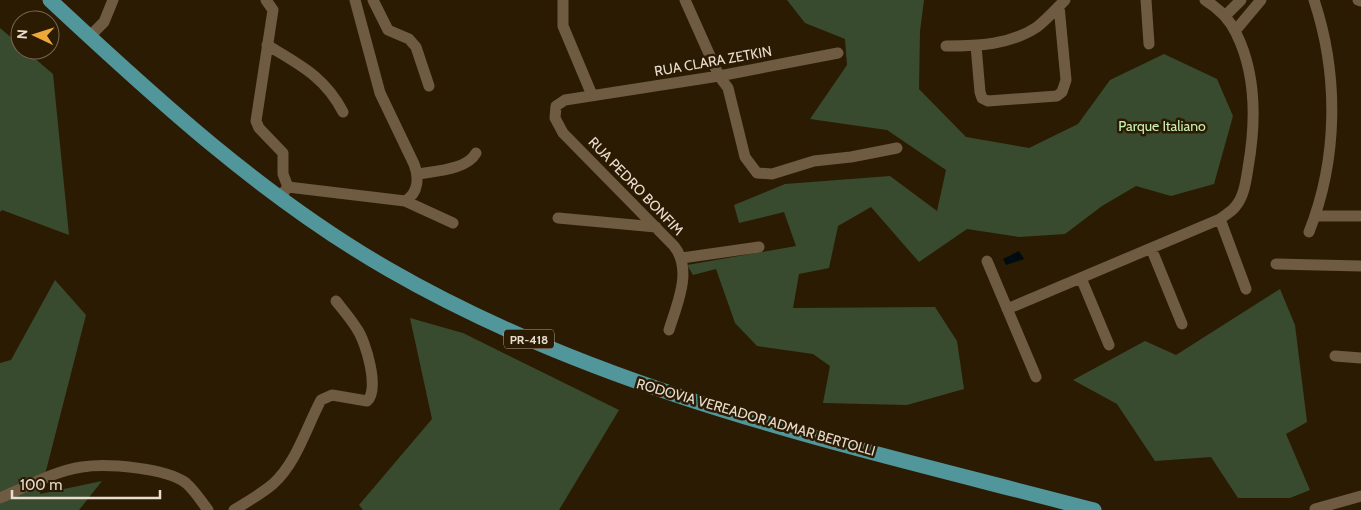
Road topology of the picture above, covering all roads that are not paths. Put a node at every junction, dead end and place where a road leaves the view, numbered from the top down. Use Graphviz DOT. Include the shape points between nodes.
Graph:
graph roads {
  1 [pos="50,0"];
  2 [pos="113,0"];
  3 [pos="266,0"];
  4 [pos="355,0"];
  5 [pos="373,0"];
  6 [pos="563,0"];
  7 [pos="684,0"];
  8 [pos="1146,0"];
  9 [pos="1205,0"];
  10 [pos="1241,0"];
  11 [pos="1261,0"];
  12 [pos="1314,0"];
  13 [pos="1062,3"];
  14 [pos="274,5"];
  15 [pos="1225,16"];
  16 [pos="1235,31"];
  17 [pos="89,36"];
  18 [pos="1149,44"];
  19 [pos="267,45"];
  20 [pos="946,46"];
  21 [pos="976,46"];
  22 [pos="838,53"];
  23 [pos="719,76"];
  24 [pos="429,86"];
  25 [pos="592,95"];
  26 [pos="344,112"];
  27 [pos="897,148"];
  28 [pos="476,153"];
  29 [pos="418,174"];
  30 [pos="284,192"];
  31 [pos="405,201"];
  32 [pos="1315,216"];
  33 [pos="1361,216"];
  34 [pos="558,218"];
  35 [pos="1220,219"];
  36 [pos="452,222"];
  37 [pos="656,227"];
  38 [pos="1309,232"];
  39 [pos="759,247"];
  40 [pos="1151,248"];
  41 [pos="682,258"];
  42 [pos="987,261"];
  43 [pos="1276,264"];
  44 [pos="1361,266"];
  45 [pos="1081,278"];
  46 [pos="1246,289"];
  47 [pos="336,301"];
  48 [pos="1008,309"];
  49 [pos="1182,324"];
  50 [pos="670,330"];
  51 [pos="1109,346"];
  52 [pos="1335,356"];
  53 [pos="1361,358"];
  54 [pos="1036,377"];
  55 [pos="1361,496"];
  56 [pos="0,498"];
  57 [pos="1315,508"];
  58 [pos="208,510"];
  59 [pos="234,510"];
  60 [pos="1094,510"];
  1 -- 17 [label="highway, RODOVIA VEREADOR ADMAR BERTOLLI / PR-418"];
  2 -- 17 [label="street" via="104,22"];
  3 -- 14 [label="street"];
  4 -- 29 [label="street" via="378,87"];
  5 -- 24 [label="street" via="388,30 409,39 416,47"];
  6 -- 25 [label="street" via="563,26"];
  7 -- 23 [label="street"];
  8 -- 18 [label="street"];
  9 -- 15 [label="street"];
  10 -- 15 [label="street"];
  11 -- 16 [label="street"];
  12 -- 32 [label="street" via="1328,56 1332,114 1328,164"];
  13 -- 21 [label="street" via="1024,34"];
  13 -- 21 [label="street" via="1066,80 1057,96 988,101 982,98"];
  14 -- 19 [label="street"];
  15 -- 16 [label="street"];
  16 -- 35 [label="street" via="1250,71 1253,131 1241,197 1235,208"];
  17 -- 30 [label="highway, RODOVIA VEREADOR ADMAR BERTOLLI / PR-418" via="160,101"];
  19 -- 26 [label="street" via="319,78 333,92"];
  19 -- 30 [label="street" via="256,121 283,153"];
  20 -- 21 [label="street"];
  22 -- 23 [label="street, RUA CLARA ZETKIN"];
  23 -- 25 [label="street, RUA CLARA ZETKIN"];
  23 -- 27 [label="street" via="728,88 745,157 757,173 772,174 814,161"];
  25 -- 37 [label="street, RUA PEDRO BONFIM" via="559,103 554,111 558,126"];
  28 -- 29 [label="street" via="461,164"];
  29 -- 31 [label="street" via="413,194"];
  30 -- 31 [label="street"];
  30 -- 60 [label="highway, RODOVIA VEREADOR ADMAR BERTOLLI / PR-418" via="336,236 398,274 523,336 641,385 802,434"];
  31 -- 36 [label="street"];
  32 -- 33 [label="street"];
  32 -- 38 [label="street"];
  34 -- 37 [label="street"];
  35 -- 40 [label="street"];
  35 -- 46 [label="street"];
  37 -- 41 [label="street, RUA PEDRO BONFIM"];
  39 -- 41 [label="street"];
  40 -- 45 [label="street"];
  40 -- 49 [label="street"];
  41 -- 50 [label="street, RUA PEDRO BONFIM" via="683,278"];
  42 -- 48 [label="street"];
  43 -- 44 [label="street"];
  45 -- 48 [label="street"];
  45 -- 51 [label="street"];
  47 -- 59 [label="street" via="362,338 373,394 367,402 332,395 321,400 282,474 264,491"];
  48 -- 54 [label="street"];
  52 -- 53 [label="street"];
  55 -- 57 [label="street"];
  56 -- 58 [label="street" via="63,472 105,466 176,477"];
}
